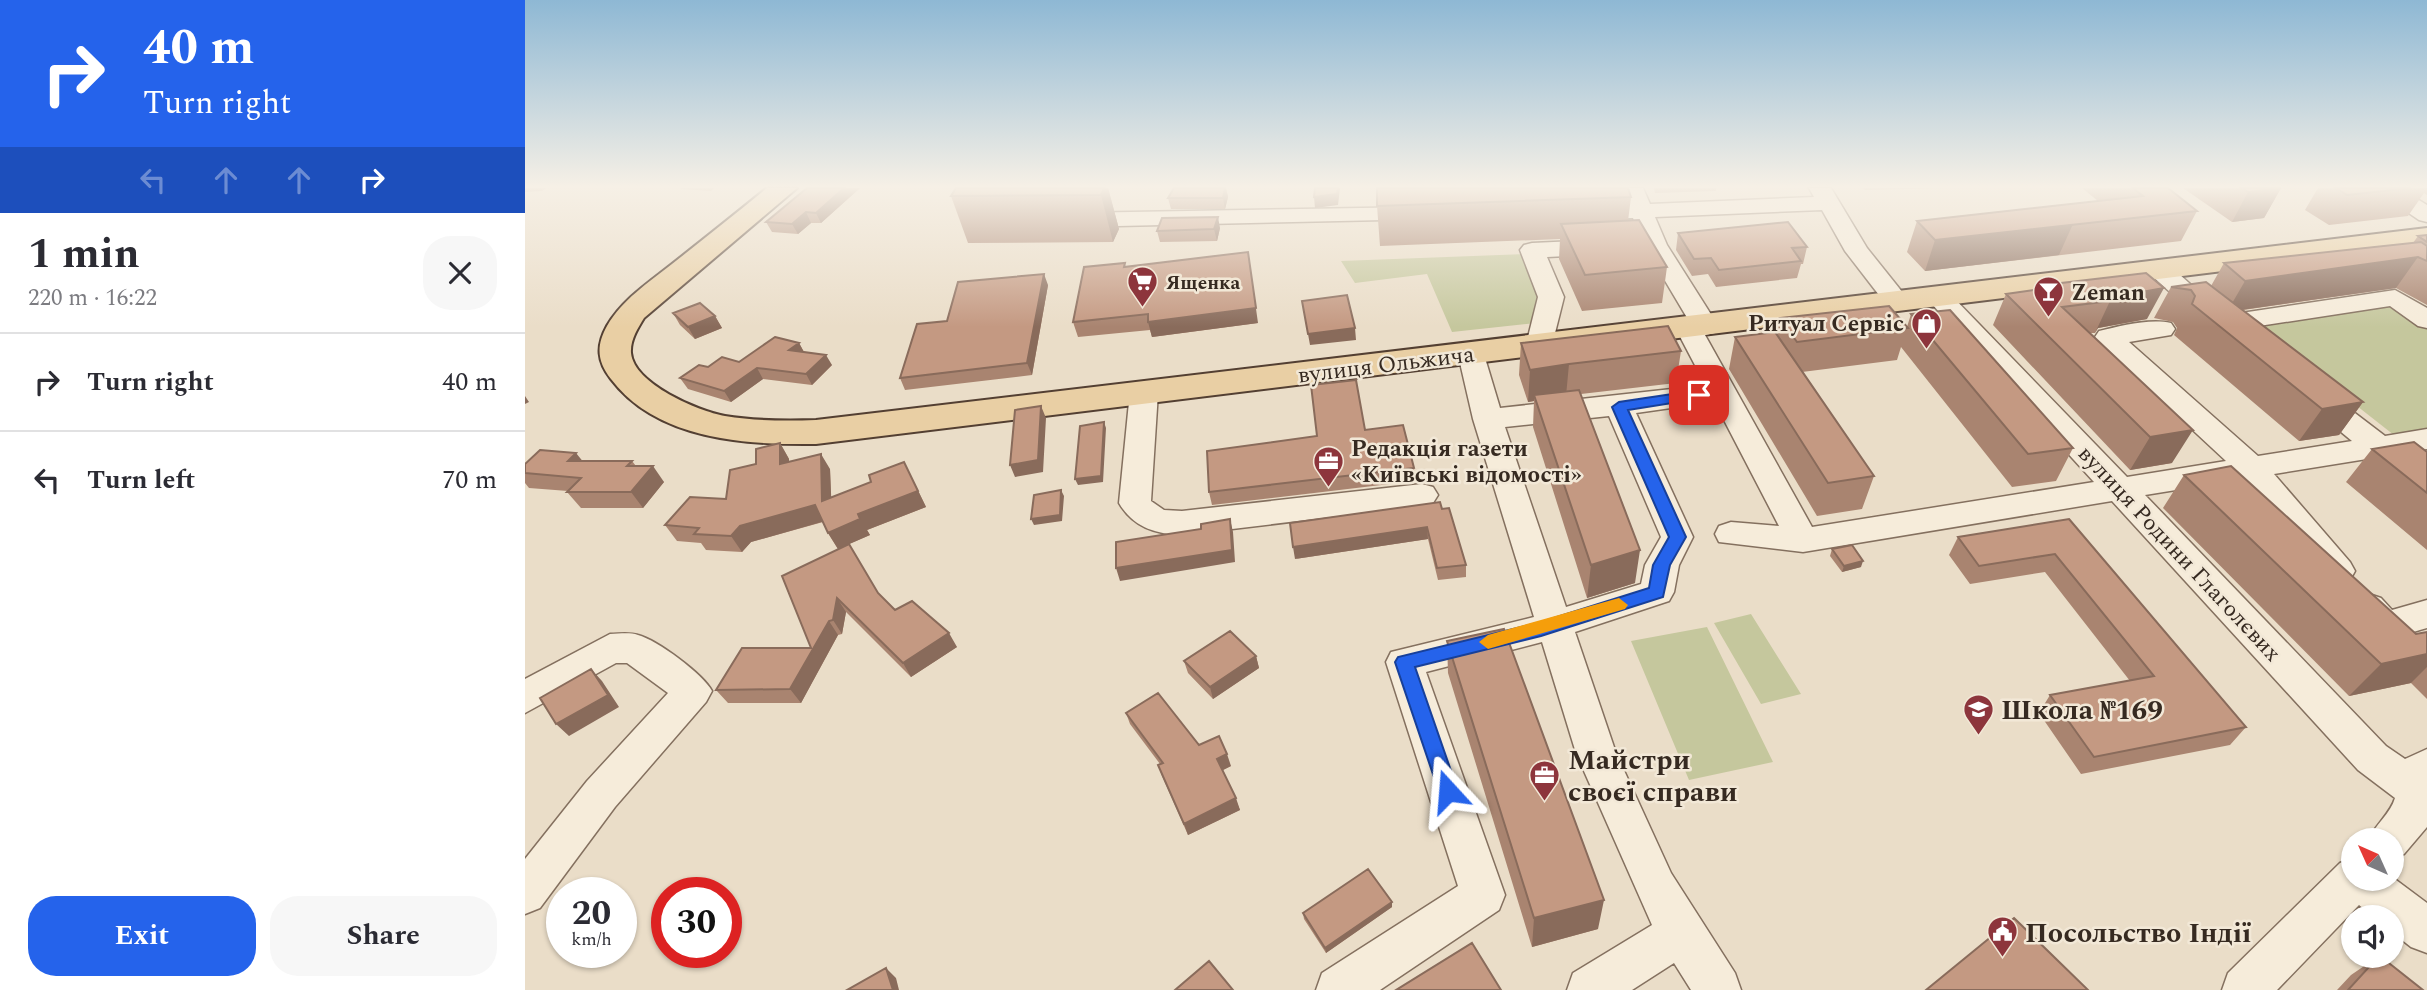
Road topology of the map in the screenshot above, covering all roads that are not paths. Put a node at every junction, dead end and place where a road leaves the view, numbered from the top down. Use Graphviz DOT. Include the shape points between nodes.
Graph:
graph roads {
  1 [pos="727,234"];
  2 [pos="1650,234"];
  3 [pos="1845,234"];
  4 [pos="2427,237"];
  5 [pos="1655,245"];
  6 [pos="2159,270"];
  7 [pos="1940,298"];
  8 [pos="1898,303"];
  9 [pos="2427,320"];
  10 [pos="2220,324"];
  11 [pos="1697,328"];
  12 [pos="2162,330"];
  13 [pos="1539,345"];
  14 [pos="2250,346"];
  15 [pos="1472,354"];
  16 [pos="2291,377"];
  17 [pos="1144,392"];
  18 [pos="1699,395"];
  19 [pos="1619,407"];
  20 [pos="1488,419"];
  21 [pos="2427,439"];
  22 [pos="2378,446"];
  23 [pos="2251,467"];
  24 [pos="2427,485"];
  25 [pos="2118,488"];
  26 [pos="1422,495"];
  27 [pos="1731,534"];
  28 [pos="1803,540"];
  29 [pos="2427,614"];
  30 [pos="1557,624"];
  31 [pos="525,697"];
  32 [pos="2424,786"];
  33 [pos="2400,828"];
  34 [pos="2344,891"];
  35 [pos="2374,891"];
  36 [pos="525,892"];
  37 [pos="2427,931"];
  38 [pos="1681,933"];
  39 [pos="1353,981"];
  40 [pos="1590,990"];
  41 [pos="1718,990"];
  42 [pos="2245,990"];
  1 -- 17 [label="main road, вулиця Ольжича" via="641,303 618,331 613,354 621,374 651,399 705,425 775,433 816,432"];
  2 -- 5 [label="street"];
  3 -- 8 [label="street"];
  4 -- 6 [label="main road, вулиця Ольжича"];
  5 -- 11 [label="street"];
  5 -- 13 [label="street" via="1532,250 1551,297"];
  6 -- 7 [label="main road, вулиця Ольжича"];
  6 -- 10 [label="street"];
  7 -- 8 [label="main road, вулиця Ольжича"];
  7 -- 25 [label="street, вулиця Родини Глаголєвих"];
  8 -- 11 [label="main road, вулиця Ольжича"];
  9 -- 10 [label="street" via="2395,298"];
  10 -- 14 [label="street"];
  11 -- 13 [label="main road, вулиця Ольжича"];
  11 -- 28 [label="street"];
  12 -- 23 [label="street" via="2108,337"];
  13 -- 15 [label="main road, вулиця Ольжича"];
  15 -- 17 [label="main road, вулиця Ольжича"];
  15 -- 20 [label="street"];
  16 -- 22 [label="street"];
  17 -- 26 [label="street" via="1135,503 1142,514 1156,521 1182,523"];
  18 -- 19 [label="street"];
  19 -- 20 [label="street"];
  19 -- 30 [label="street" via="1677,537 1662,565 1657,592"];
  20 -- 30 [label="street"];
  21 -- 22 [label="street"];
  22 -- 23 [label="street"];
  22 -- 24 [label="street"];
  23 -- 25 [label="street"];
  23 -- 29 [label="street" via="2385,626"];
  25 -- 28 [label="street"];
  25 -- 32 [label="street, вулиця Родини Глаголєвих" via="2372,758"];
  27 -- 28 [label="street"];
  30 -- 38 [label="street" via="1601,765"];
  30 -- 39 [label="street" via="1404,662 1483,895"];
  31 -- 36 [label="street" via="610,649 634,648 693,691 601,794"];
  32 -- 33 [label="street" via="2412,814"];
  34 -- 42 [label="street"];
  35 -- 37 [label="street"];
  38 -- 40 [label="street"];
  38 -- 41 [label="street"];
}
